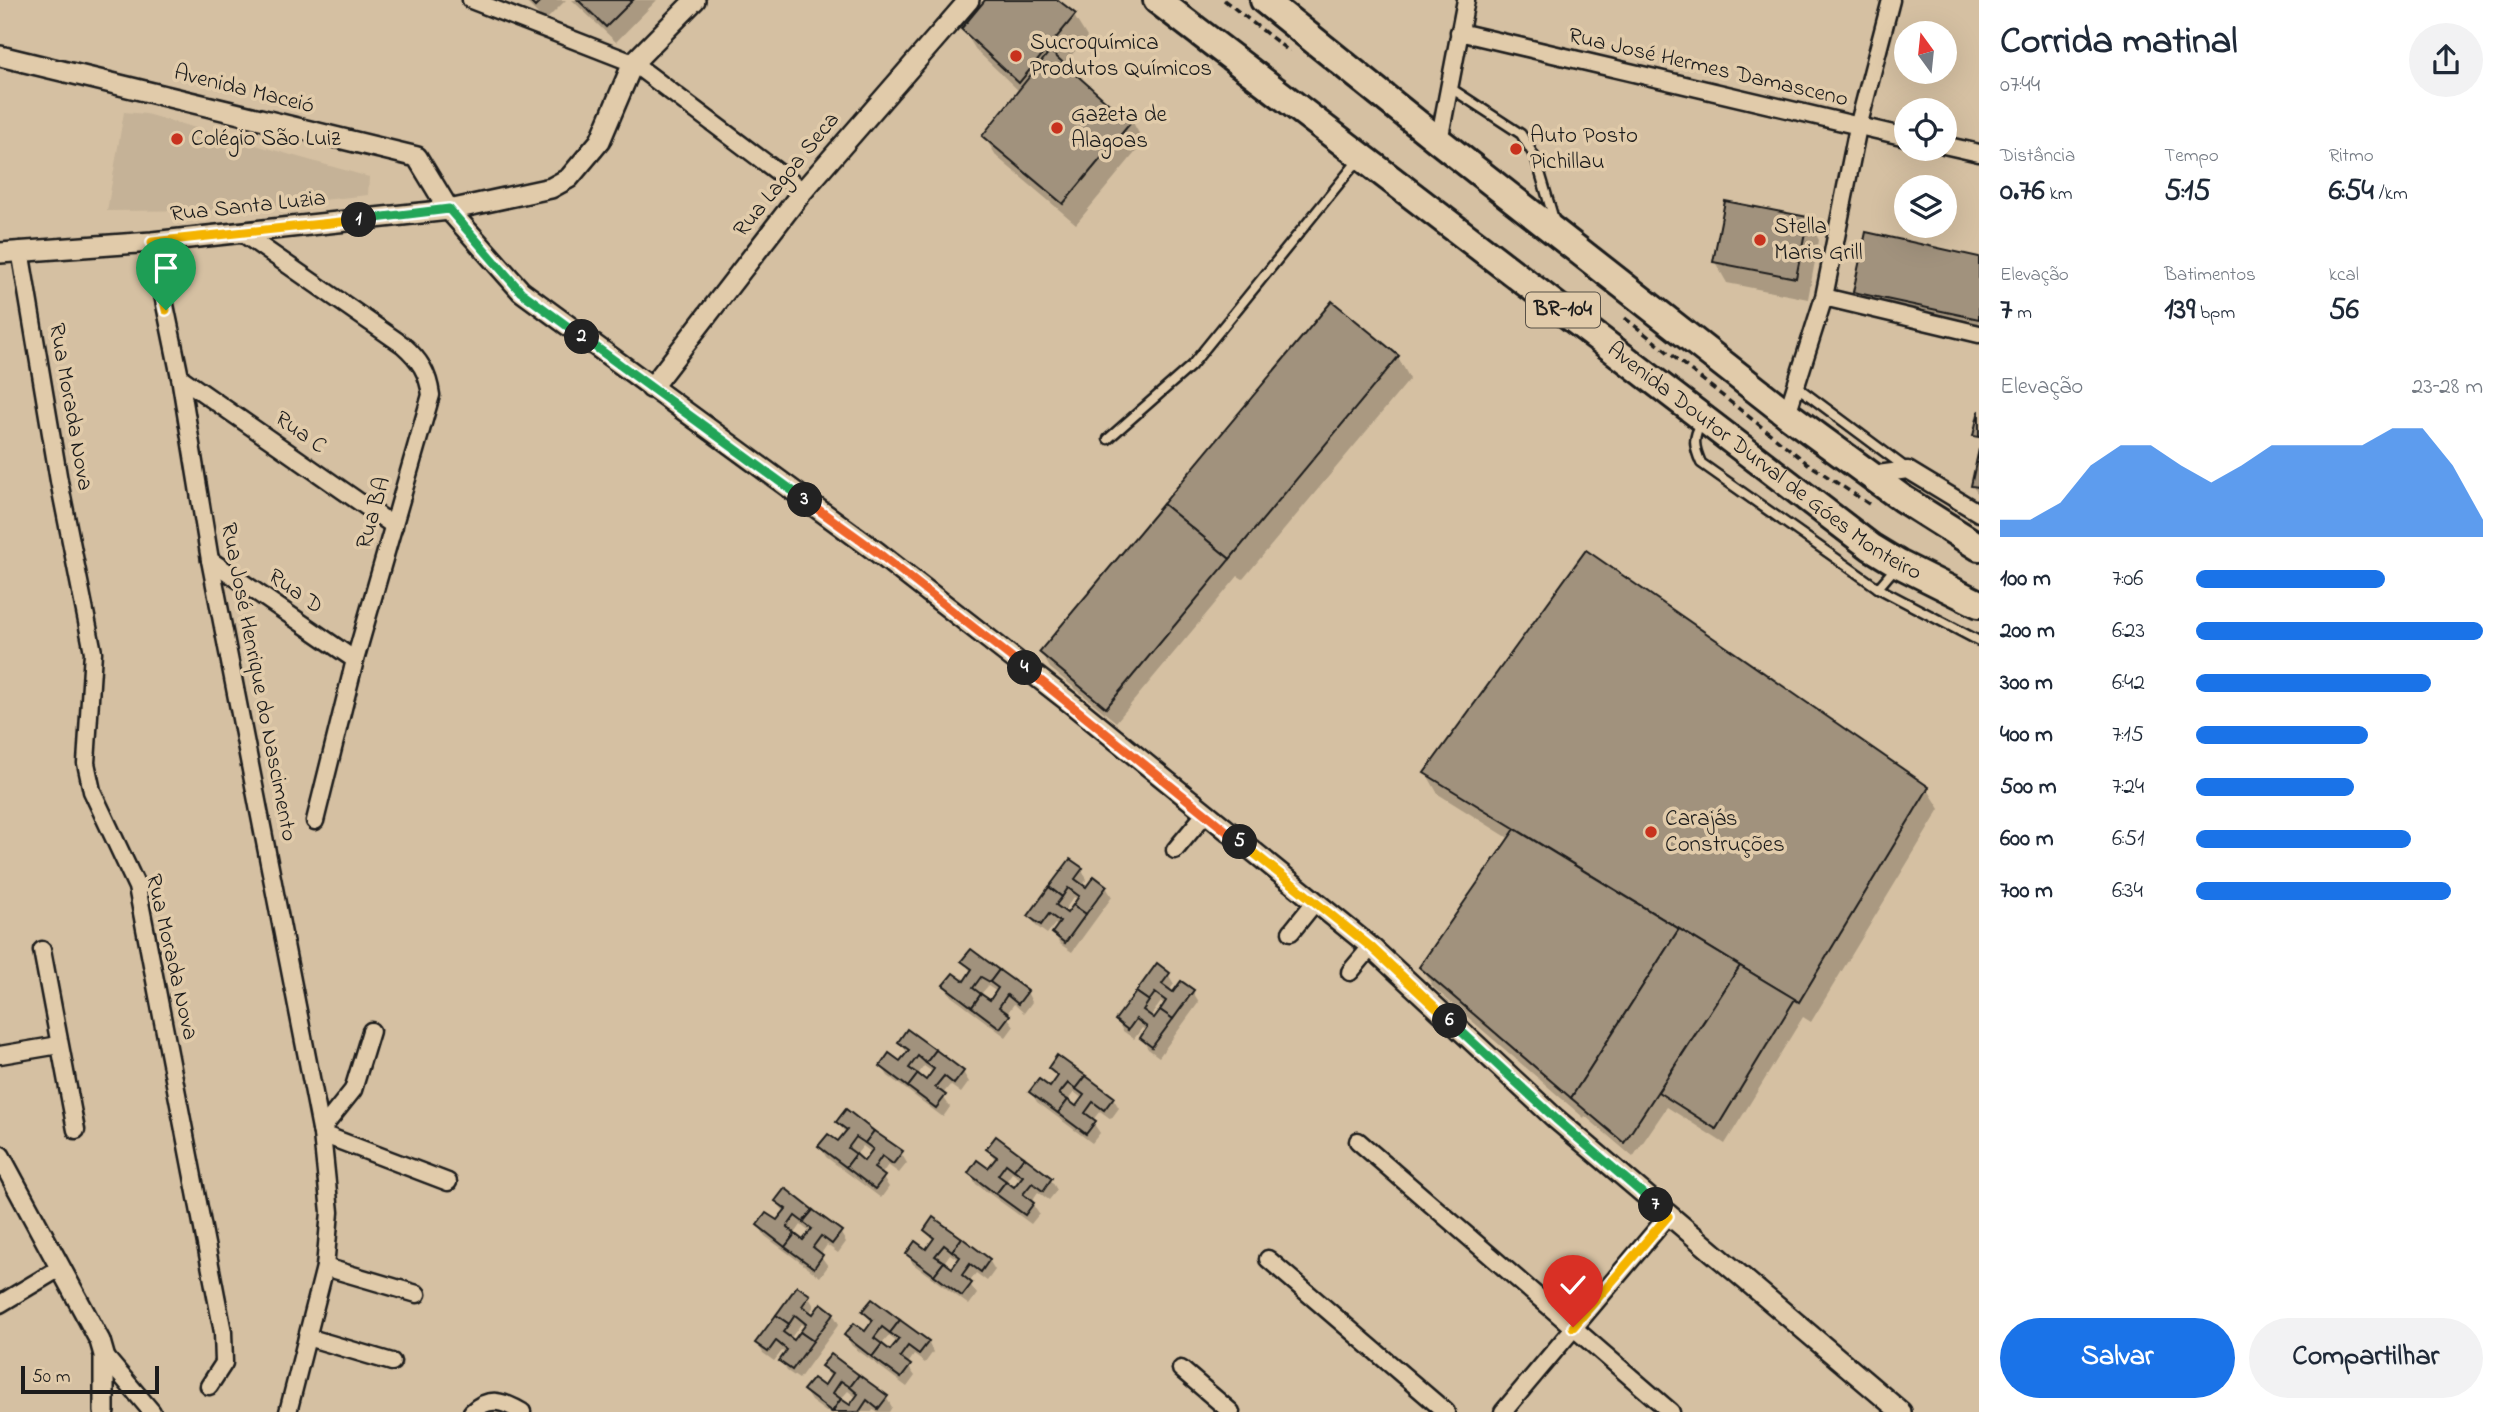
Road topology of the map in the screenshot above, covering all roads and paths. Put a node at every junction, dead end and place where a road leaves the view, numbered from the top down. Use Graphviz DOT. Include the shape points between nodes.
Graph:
graph roads {
  1 [pos="471,0"];
  2 [pos="695,0"];
  3 [pos="969,0"];
  4 [pos="1157,0"];
  5 [pos="1264,0"];
  6 [pos="1465,0"];
  7 [pos="1891,0"];
  8 [pos="1459,32"];
  9 [pos="0,56"];
  10 [pos="633,63"];
  11 [pos="1448,87"];
  12 [pos="1857,127"];
  13 [pos="1894,135"];
  14 [pos="1439,141"];
  15 [pos="1957,148"];
  16 [pos="1979,153"];
  17 [pos="1362,156"];
  18 [pos="803,191"];
  19 [pos="449,209"];
  20 [pos="242,233"];
  21 [pos="1559,236"];
  22 [pos="152,242"];
  23 [pos="20,250"];
  24 [pos="0,253"];
  25 [pos="1824,297"];
  26 [pos="1979,334"];
  27 [pos="180,377"];
  28 [pos="1796,386"];
  29 [pos="651,388"];
  30 [pos="1787,414"];
  31 [pos="1703,420"];
  32 [pos="1108,439"];
  33 [pos="1908,470"];
  34 [pos="1870,475"];
  35 [pos="1979,513"];
  36 [pos="394,526"];
  37 [pos="1979,547"];
  38 [pos="210,560"];
  39 [pos="1899,564"];
  40 [pos="1878,587"];
  41 [pos="1979,604"];
  42 [pos="1979,641"];
  43 [pos="355,660"];
  44 [pos="1205,814"];
  45 [pos="315,821"];
  46 [pos="1175,850"];
  47 [pos="1315,902"];
  48 [pos="1291,932"];
  49 [pos="1371,947"];
  50 [pos="42,950"];
  51 [pos="1350,972"];
  52 [pos="371,1031"];
  53 [pos="59,1045"];
  54 [pos="0,1055"];
  55 [pos="76,1130"];
  56 [pos="321,1132"];
  57 [pos="1358,1142"];
  58 [pos="0,1156"];
  59 [pos="448,1182"];
  60 [pos="1668,1216"];
  61 [pos="1268,1259"];
  62 [pos="325,1267"];
  63 [pos="60,1268"];
  64 [pos="417,1294"];
  65 [pos="0,1304"];
  66 [pos="1573,1327"];
  67 [pos="307,1337"];
  68 [pos="104,1355"];
  69 [pos="392,1362"];
  70 [pos="1181,1369"];
  71 [pos="209,1386"];
  72 [pos="104,1412"];
  73 [pos="152,1412"];
  74 [pos="288,1412"];
  75 [pos="472,1412"];
  76 [pos="522,1412"];
  77 [pos="1231,1412"];
  78 [pos="1446,1412"];
  79 [pos="1503,1412"];
  80 [pos="1671,1412"];
  81 [pos="1901,1412"];
  1 -- 10 [label="street"];
  2 -- 10 [label="street, Rua Santa Luzia"];
  3 -- 18 [label="street, Rua Lagoa Seca"];
  4 -- 17 [label="highway, Avenida Doutor Durval de Góes Monteiro / BR-104"];
  5 -- 14 [label="highway, BR-104"];
  6 -- 8 [label="street"];
  7 -- 12 [label="street"];
  8 -- 11 [label="street"];
  8 -- 12 [label="street, Rua José Hermes Damasceno"];
  9 -- 19 [label="street, Avenida Maceió" via="417,157"];
  10 -- 18 [label="street"];
  10 -- 19 [label="street, Rua Santa Luzia" via="600,141 569,178 551,188"];
  11 -- 14 [label="street"];
  11 -- 21 [label="lane" via="1521,134 1536,159"];
  12 -- 13 [label="street, Rua José Hermes Damasceno"];
  12 -- 25 [label="street"];
  14 -- 21 [label="highway, BR-104"];
  15 -- 16 [label="street"];
  17 -- 31 [label="highway, Avenida Doutor Durval de Góes Monteiro / BR-104"];
  17 -- 32 [label="lane" via="1191,366"];
  18 -- 29 [label="street, Rua Lagoa Seca"];
  19 -- 20 [label="street, Rua Santa Luzia"];
  19 -- 29 [label="street, Avenida Maceió" via="521,292"];
  20 -- 22 [label="street, Rua Santa Luzia"];
  20 -- 36 [label="street, Rua BA" via="418,358 431,395"];
  21 -- 30 [label="highway, BR-104"];
  22 -- 23 [label="street, Rua Santa Luzia"];
  22 -- 27 [label="street, Rua José Henrique do Nascimento"];
  23 -- 24 [label="street, Rua Santa Luzia"];
  23 -- 71 [label="street, Rua Morada Nova" via="93,652 86,763 92,791 137,887 223,1332 225,1363"];
  25 -- 26 [label="street"];
  25 -- 28 [label="street"];
  27 -- 36 [label="street, Rua C"];
  27 -- 38 [label="street, Rua José Henrique do Nascimento"];
  28 -- 30 [label="street"];
  28 -- 33 [label="lane"];
  29 -- 44 [label="street, Avenida Maceió" via="877,552"];
  30 -- 34 [label="highway, BR-104"];
  31 -- 39 [label="highway, Avenida Doutor Durval de Góes Monteiro / BR-104"];
  31 -- 40 [label="lane" via="1694,447 1701,463"];
  33 -- 34 [label="street"];
  33 -- 35 [label="street"];
  34 -- 37 [label="highway, BR-104"];
  36 -- 43 [label="street, Rua BA"];
  38 -- 43 [label="street, Rua D"];
  38 -- 56 [label="street, Rua José Henrique do Nascimento"];
  39 -- 40 [label="lane"];
  39 -- 41 [label="highway, Avenida Doutor Durval de Góes Monteiro / BR-104"];
  40 -- 42 [label="lane"];
  43 -- 45 [label="street, Rua BA"];
  44 -- 46 [label="street"];
  44 -- 47 [label="street, Avenida Maceió"];
  47 -- 48 [label="street"];
  47 -- 49 [label="street, Avenida Maceió"];
  49 -- 51 [label="street"];
  49 -- 60 [label="street, Avenida Maceió"];
  50 -- 53 [label="street"];
  52 -- 56 [label="street" via="352,1090"];
  53 -- 54 [label="street"];
  53 -- 55 [label="street"];
  56 -- 59 [label="street"];
  56 -- 62 [label="street, Rua José Henrique do Nascimento" via="330,1212"];
  57 -- 66 [label="street"];
  58 -- 63 [label="street"];
  60 -- 66 [label="street"];
  60 -- 81 [label="street, Avenida Maceió"];
  61 -- 78 [label="street"];
  62 -- 64 [label="street"];
  62 -- 67 [label="street, Rua José Henrique do Nascimento"];
  63 -- 65 [label="street"];
  63 -- 68 [label="street"];
  66 -- 79 [label="street"];
  66 -- 80 [label="street"];
  67 -- 69 [label="street"];
  67 -- 74 [label="street, Rua José Henrique do Nascimento"];
  68 -- 72 [label="street"];
  68 -- 73 [label="street"];
  70 -- 77 [label="street"];
  75 -- 76 [label="street" via="490,1400 503,1401"];
}
